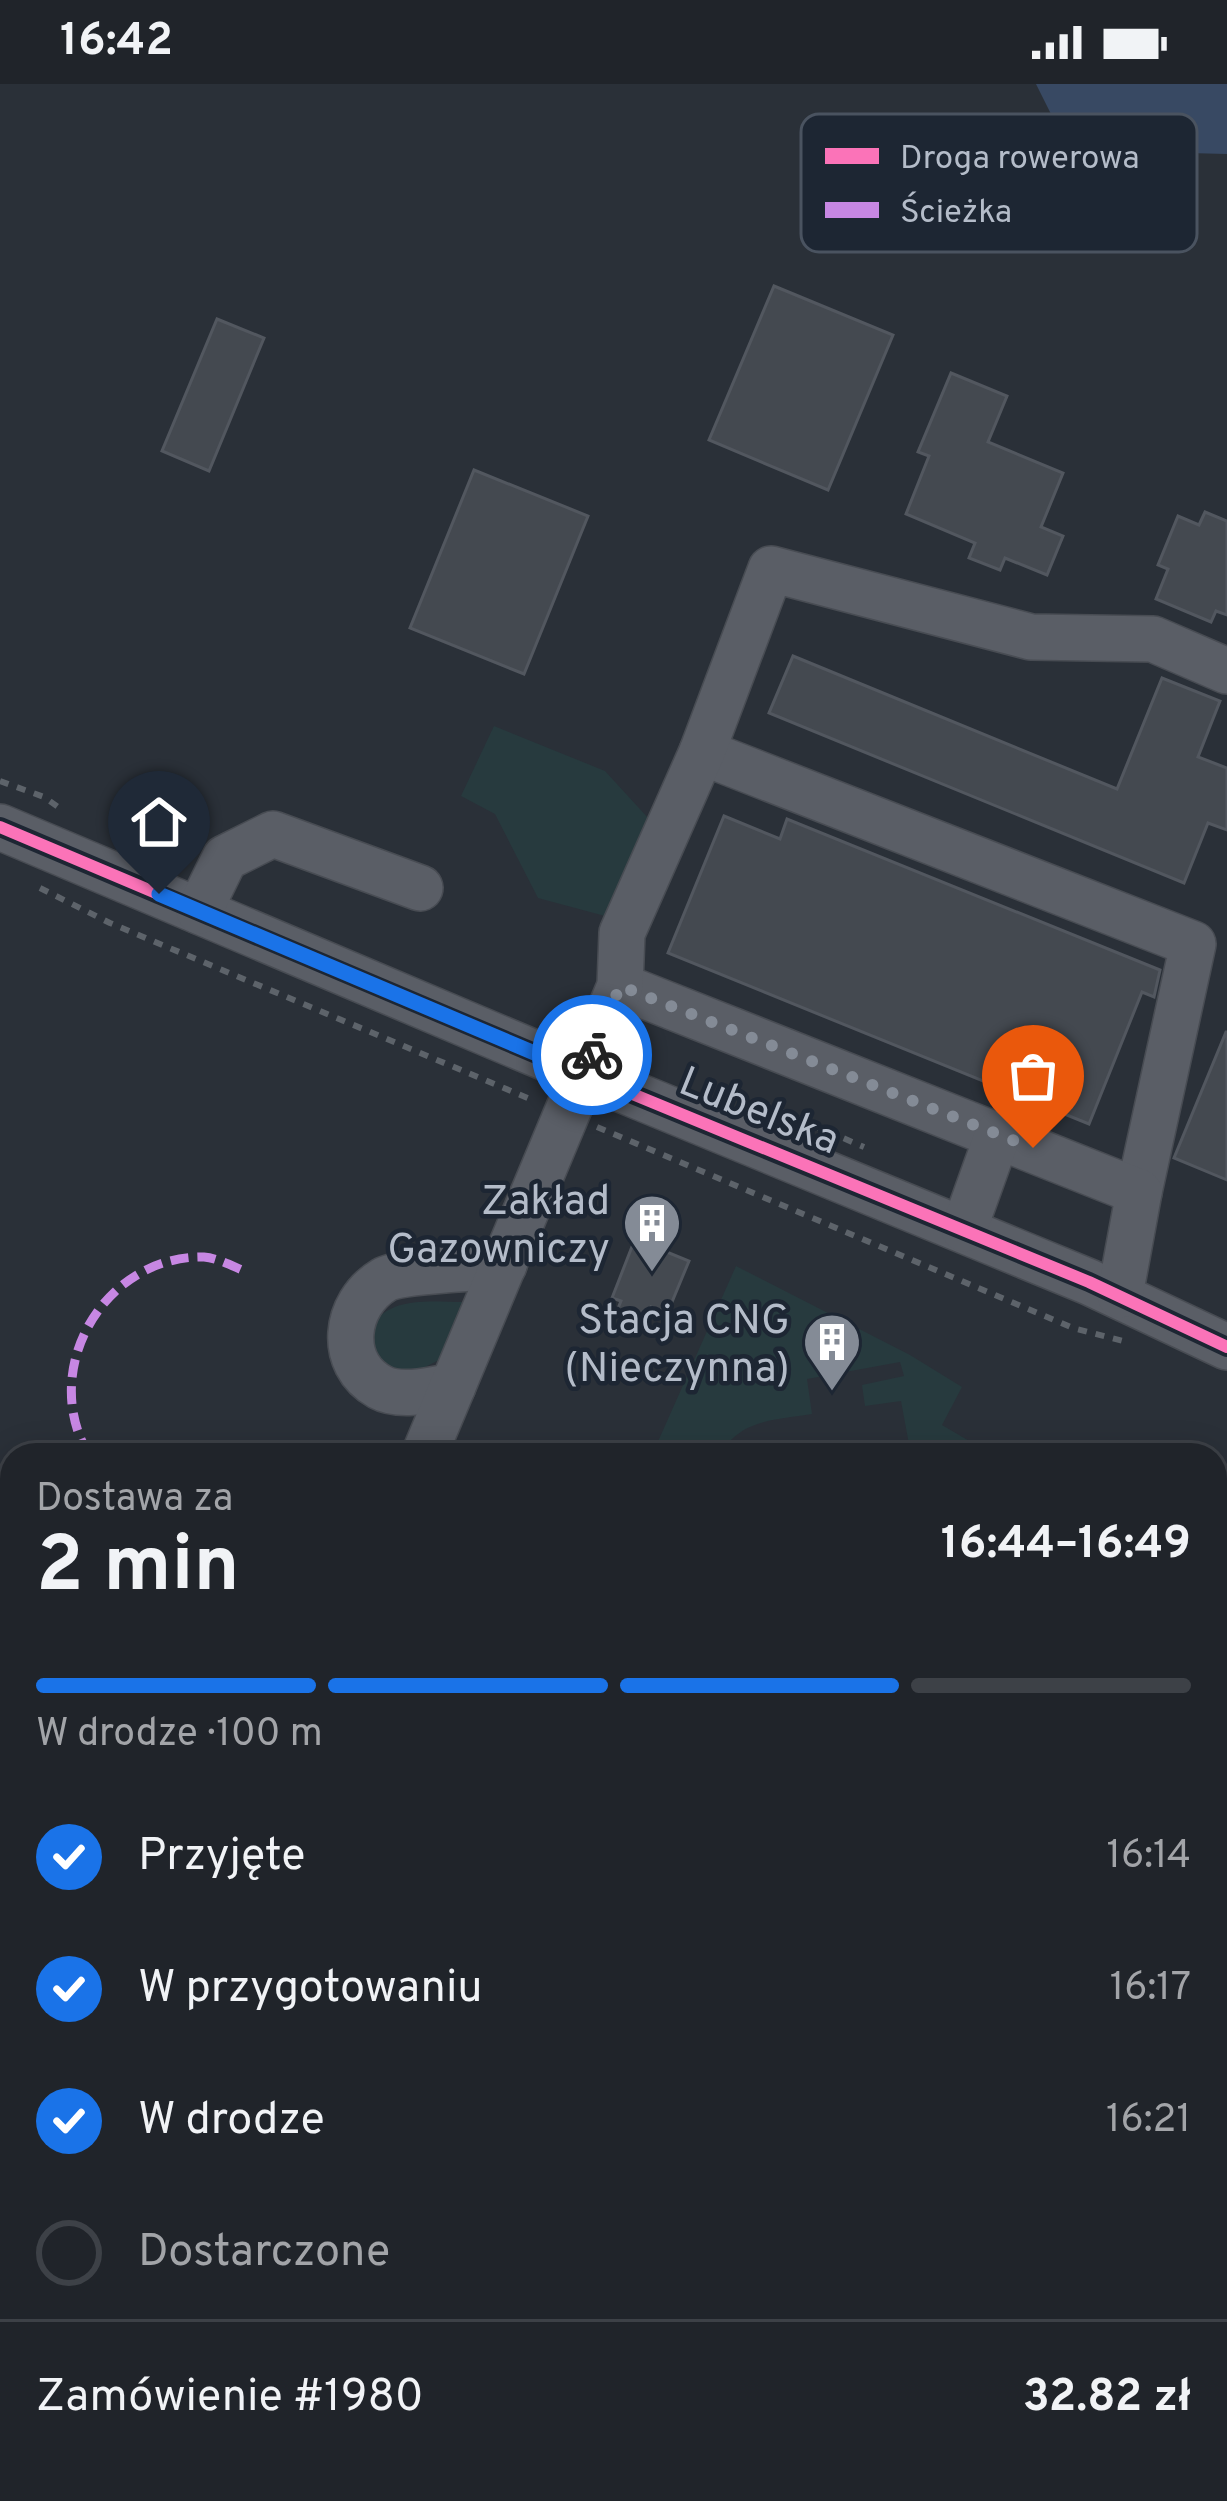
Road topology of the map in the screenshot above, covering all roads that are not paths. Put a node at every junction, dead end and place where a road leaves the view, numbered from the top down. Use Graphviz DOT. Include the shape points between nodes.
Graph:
graph roads {
  1 [pos="1227,671"];
  2 [pos="702,752"];
  3 [pos="0,827"];
  4 [pos="420,888"];
  5 [pos="199,911"];
  6 [pos="620,986"];
  7 [pos="584,1074"];
  8 [pos="998,1134"];
  9 [pos="1139,1192"];
  10 [pos="964,1229"];
  11 [pos="504,1265"];
  12 [pos="1120,1295"];
  13 [pos="1222,1332"];
  14 [pos="454,1386"];
  15 [pos="429,1443"];
  1 -- 2 [label="street" via="1153,639 1031,637 771,569"];
  2 -- 6 [label="street" via="622,934"];
  2 -- 9 [label="street" via="1193,944"];
  3 -- 5 [label="street, Lubelska"];
  4 -- 5 [label="street" via="274,834 225,858"];
  5 -- 7 [label="street, Lubelska"];
  6 -- 7 [label="street"];
  6 -- 8 [label="street"];
  7 -- 10 [label="street, Lubelska"];
  7 -- 11 [label="street"];
  8 -- 9 [label="street"];
  8 -- 10 [label="street"];
  9 -- 12 [label="street"];
  10 -- 12 [label="street, Lubelska"];
  11 -- 14 [label="street"];
  11 -- 14 [label="street" via="385,1279 358,1305 348,1335 357,1367 382,1389"];
  12 -- 13 [label="street, Lubelska"];
  14 -- 15 [label="street"];
}
